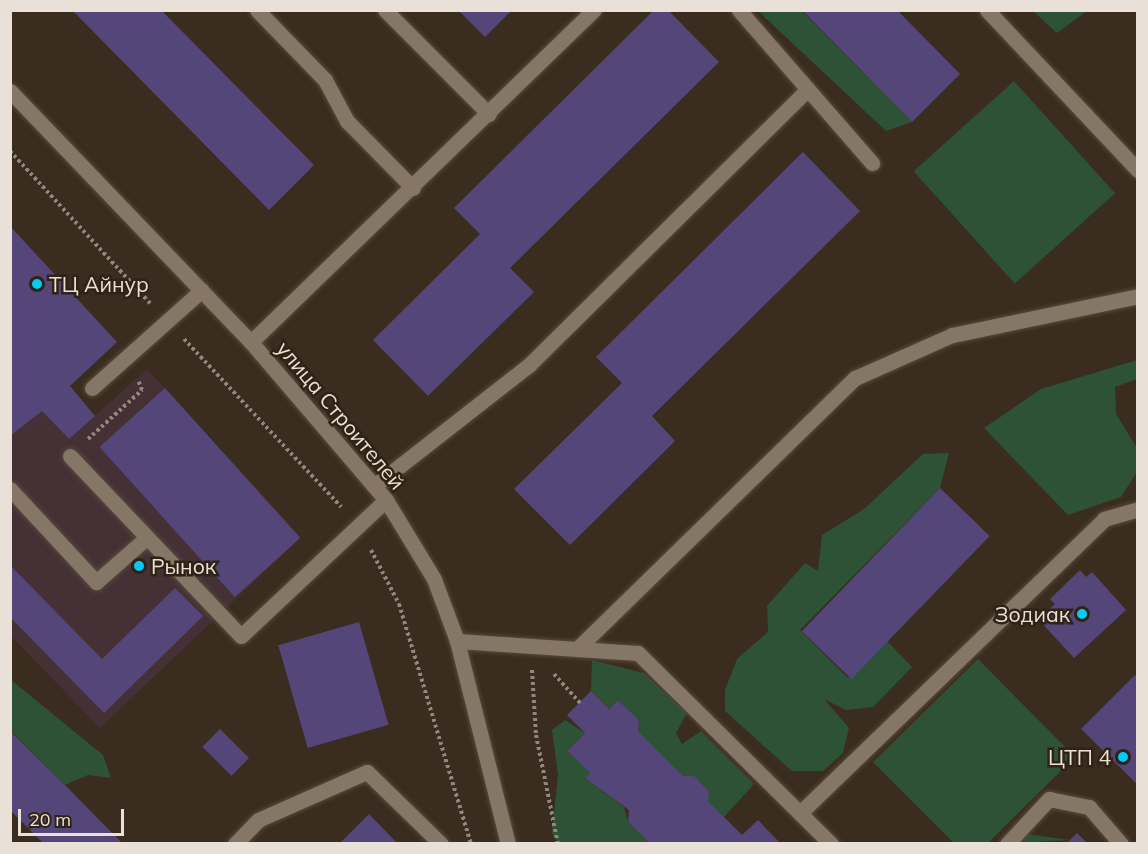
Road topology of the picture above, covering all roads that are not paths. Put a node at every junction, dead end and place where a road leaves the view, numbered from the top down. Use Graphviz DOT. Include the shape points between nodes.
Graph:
graph roads {
  1 [pos="257,10"];
  2 [pos="386,10"];
  3 [pos="594,10"];
  4 [pos="739,10"];
  5 [pos="987,10"];
  6 [pos="808,89"];
  7 [pos="10,91"];
  8 [pos="489,114"];
  9 [pos="872,163"];
  10 [pos="1137,170"];
  11 [pos="413,188"];
  12 [pos="201,290"];
  13 [pos="1137,296"];
  14 [pos="251,342"];
  15 [pos="92,388"];
  16 [pos="70,456"];
  17 [pos="374,486"];
  18 [pos="10,489"];
  19 [pos="386,500"];
  20 [pos="1137,509"];
  21 [pos="146,538"];
  22 [pos="458,641"];
  23 [pos="577,649"];
  24 [pos="801,812"];
  25 [pos="235,843"];
  26 [pos="441,843"];
  27 [pos="508,843"];
  28 [pos="831,843"];
  29 [pos="1007,843"];
  30 [pos="1121,843"];
  1 -- 11 [label="street" via="325,80 347,121"];
  2 -- 8 [label="street"];
  3 -- 8 [label="street"];
  4 -- 6 [label="street"];
  5 -- 10 [label="street"];
  6 -- 9 [label="street"];
  6 -- 17 [label="street" via="529,365"];
  7 -- 12 [label="street, улица Строителей"];
  8 -- 11 [label="street"];
  11 -- 14 [label="street"];
  12 -- 14 [label="street, улица Строителей"];
  12 -- 15 [label="street"];
  13 -- 23 [label="street" via="952,335 855,378"];
  14 -- 17 [label="street, улица Строителей"];
  16 -- 21 [label="street"];
  17 -- 19 [label="street, улица Строителей"];
  18 -- 21 [label="street" via="96,582"];
  19 -- 21 [label="street" via="241,636"];
  19 -- 22 [label="street, улица Строителей" via="434,579"];
  20 -- 24 [label="street" via="1104,519"];
  22 -- 23 [label="street"];
  22 -- 27 [label="street, улица Строителей"];
  23 -- 24 [label="street" via="638,653"];
  24 -- 28 [label="street"];
  25 -- 26 [label="street" via="258,820 366,772"];
  29 -- 30 [label="street" via="1049,799 1089,807"];
}
